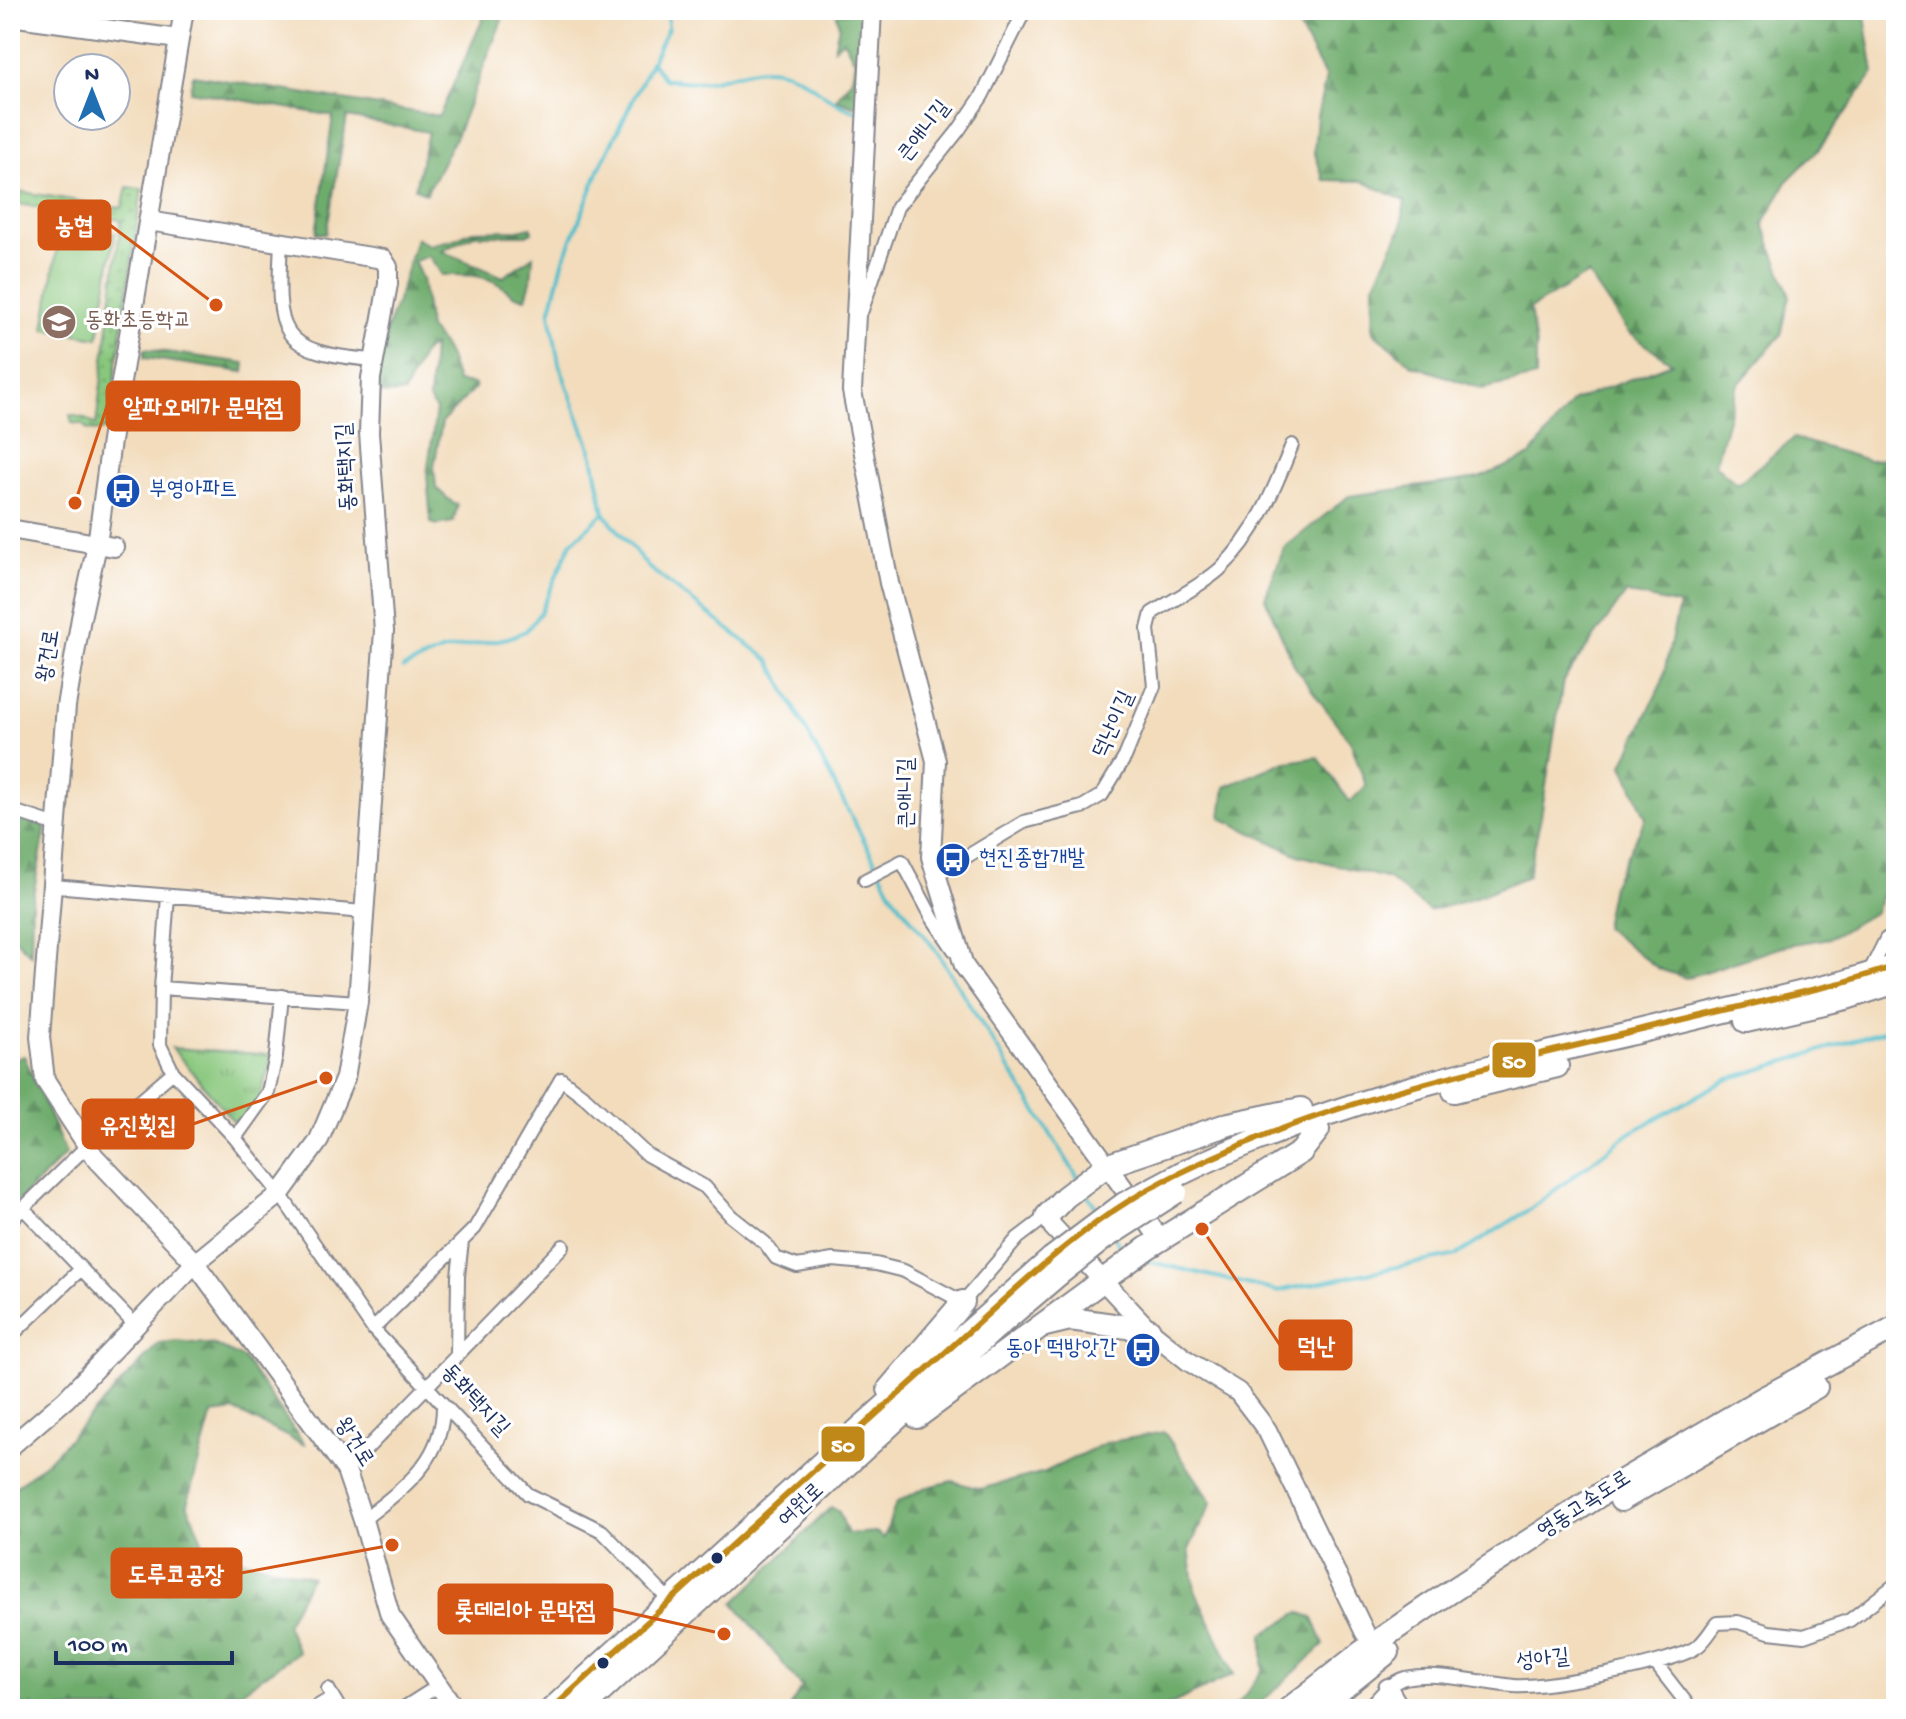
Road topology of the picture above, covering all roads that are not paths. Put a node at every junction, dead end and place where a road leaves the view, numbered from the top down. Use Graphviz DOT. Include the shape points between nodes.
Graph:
graph roads {
  1 [pos="184,10"];
  2 [pos="872,10"];
  3 [pos="1025,10"];
  4 [pos="10,16"];
  5 [pos="178,39"];
  6 [pos="149,221"];
  7 [pos="281,242"];
  8 [pos="855,331"];
  9 [pos="373,360"];
  10 [pos="1292,445"];
  11 [pos="10,529"];
  12 [pos="105,546"];
  13 [pos="10,810"];
  14 [pos="57,825"];
  15 [pos="936,875"];
  16 [pos="867,879"];
  17 [pos="53,886"];
  18 [pos="168,896"];
  19 [pos="364,912"];
  20 [pos="1896,934"];
  21 [pos="964,966"];
  22 [pos="1896,966"];
  23 [pos="1868,975"];
  24 [pos="1896,982"];
  25 [pos="161,988"];
  26 [pos="282,996"];
  27 [pos="358,1002"];
  28 [pos="173,1072"];
  29 [pos="1378,1097"];
  30 [pos="1318,1130"];
  31 [pos="235,1138"];
  32 [pos="88,1145"];
  33 [pos="1101,1170"];
  34 [pos="1185,1179"];
  35 [pos="280,1194"];
  36 [pos="23,1208"];
  37 [pos="1047,1216"];
  38 [pos="10,1221"];
  39 [pos="462,1241"];
  40 [pos="1154,1244"];
  41 [pos="563,1246"];
  42 [pos="195,1263"];
  43 [pos="81,1269"];
  44 [pos="1110,1274"];
  45 [pos="963,1302"];
  46 [pos="136,1326"];
  47 [pos="1036,1327"];
  48 [pos="1896,1327"];
  49 [pos="373,1329"];
  50 [pos="1149,1330"];
  51 [pos="10,1337"];
  52 [pos="1896,1342"];
  53 [pos="457,1355"];
  54 [pos="427,1386"];
  55 [pos="443,1404"];
  56 [pos="866,1434"];
  57 [pos="10,1447"];
  58 [pos="346,1470"];
  59 [pos="363,1520"];
  60 [pos="1896,1584"];
  61 [pos="677,1608"];
  62 [pos="1365,1633"];
  63 [pos="662,1636"];
  64 [pos="662,1662"];
  65 [pos="1656,1664"];
  66 [pos="438,1686"];
  67 [pos="1388,1688"];
  68 [pos="334,1698"];
  69 [pos="313,1709"];
  70 [pos="402,1709"];
  71 [pos="455,1709"];
  72 [pos="552,1709"];
  73 [pos="582,1709"];
  74 [pos="1289,1709"];
  75 [pos="1317,1709"];
  76 [pos="1368,1709"];
  77 [pos="1400,1709"];
  78 [pos="1691,1709"];
  1 -- 5 [label="street, 왕건로"];
  2 -- 8 [label="street, 큰애니길"];
  3 -- 8 [label="street, 큰애니길" via="982,96 897,207"];
  4 -- 5 [label="street"];
  5 -- 6 [label="street, 왕건로"];
  6 -- 7 [label="street, 동화택지길"];
  6 -- 12 [label="street, 왕건로" via="111,441"];
  7 -- 9 [label="street" via="281,314 290,338 333,357"];
  7 -- 9 [label="street, 동화택지길" via="383,259 388,284"];
  8 -- 15 [label="street, 큰애니길" via="852,391 889,583 936,761 931,857"];
  9 -- 19 [label="street, 동화택지길" via="369,433 384,631"];
  10 -- 15 [label="street, 덕난이길" via="1252,532 1219,570 1152,613 1148,629 1154,686 1125,757 1102,795 1082,807 1024,822"];
  11 -- 12 [label="street"];
  12 -- 14 [label="street, 왕건로" via="81,618 66,706"];
  13 -- 14 [label="street"];
  14 -- 17 [label="street, 왕건로"];
  15 -- 21 [label="street, 큰애니길"];
  16 -- 21 [label="street" via="902,861"];
  17 -- 18 [label="street"];
  17 -- 32 [label="street, 왕건로" via="40,1037 45,1080"];
  18 -- 19 [label="street"];
  18 -- 25 [label="street, 동화택지길"];
  19 -- 27 [label="street, 동화택지길"];
  20 -- 23 [label="street" via="1886,939"];
  21 -- 33 [label="street, 큰애니길"];
  22 -- 23 [label="highway"];
  23 -- 29 [label="highway"];
  24 -- 30 [label="highway" via="1410,1102"];
  25 -- 26 [label="street"];
  25 -- 28 [label="street, 동화택지길" via="160,1045"];
  26 -- 27 [label="street"];
  26 -- 31 [label="street" via="268,1092"];
  27 -- 35 [label="street, 동화택지길" via="345,1078 318,1142"];
  28 -- 31 [label="street, 동화택지길"];
  28 -- 32 [label="street"];
  29 -- 33 [label="highway" via="1229,1124"];
  29 -- 34 [label="highway" via="1236,1146"];
  30 -- 34 [label="highway"];
  30 -- 40 [label="highway" via="1301,1152"];
  31 -- 35 [label="street, 동화택지길"];
  32 -- 36 [label="street"];
  32 -- 42 [label="street, 왕건로"];
  33 -- 37 [label="highway"];
  33 -- 40 [label="street, 큰애니길"];
  34 -- 56 [label="highway, 여원로, bridge" via="1124,1204"];
  35 -- 42 [label="street, 동화택지길"];
  35 -- 49 [label="street, 동화택지길"];
  36 -- 38 [label="street"];
  36 -- 43 [label="street"];
  37 -- 44 [label="street" via="1053,1227"];
  37 -- 45 [label="street" via="1018,1238"];
  39 -- 45 [label="street" via="475,1228 561,1079 647,1155 705,1187 776,1258 797,1266 833,1260 876,1264 904,1271"];
  39 -- 49 [label="street"];
  39 -- 53 [label="street"];
  40 -- 44 [label="highway"];
  41 -- 53 [label="street"];
  42 -- 46 [label="street"];
  42 -- 58 [label="street, 왕건로"];
  43 -- 46 [label="street"];
  43 -- 51 [label="street"];
  44 -- 47 [label="highway"];
  44 -- 50 [label="street"];
  45 -- 56 [label="highway" via="905,1368"];
  46 -- 57 [label="street" via="66,1399"];
  47 -- 50 [label="highway" via="1070,1319"];
  47 -- 56 [label="highway" via="902,1428"];
  48 -- 74 [label="highway, 영동고속도로" via="1612,1487 1427,1607"];
  49 -- 54 [label="street, 동화택지길"];
  50 -- 62 [label="street" via="1238,1392 1267,1430"];
  52 -- 75 [label="highway, 영동고속도로" via="1618,1501 1433,1619"];
  53 -- 54 [label="street"];
  54 -- 55 [label="street, 동화택지길"];
  54 -- 58 [label="street"];
  55 -- 59 [label="street" via="435,1451 405,1486"];
  55 -- 61 [label="street, 동화택지길" via="528,1494 602,1531"];
  56 -- 61 [label="highway, 여원로"];
  58 -- 59 [label="street, 왕건로"];
  59 -- 66 [label="street, 왕건로" via="390,1615"];
  60 -- 65 [label="street, 성아길" via="1850,1620 1804,1636 1738,1622 1717,1623 1699,1646"];
  61 -- 63 [label="highway, 여원로"];
  61 -- 72 [label="highway, 여원로"];
  63 -- 64 [label="highway"];
  63 -- 73 [label="highway, 여원로"];
  65 -- 67 [label="street, 성아길" via="1540,1686 1446,1677 1404,1678"];
  65 -- 78 [label="street"];
  66 -- 70 [label="street"];
  66 -- 71 [label="street, 왕건로"];
  67 -- 76 [label="street"];
  67 -- 77 [label="street"];
  68 -- 69 [label="street"];
}
